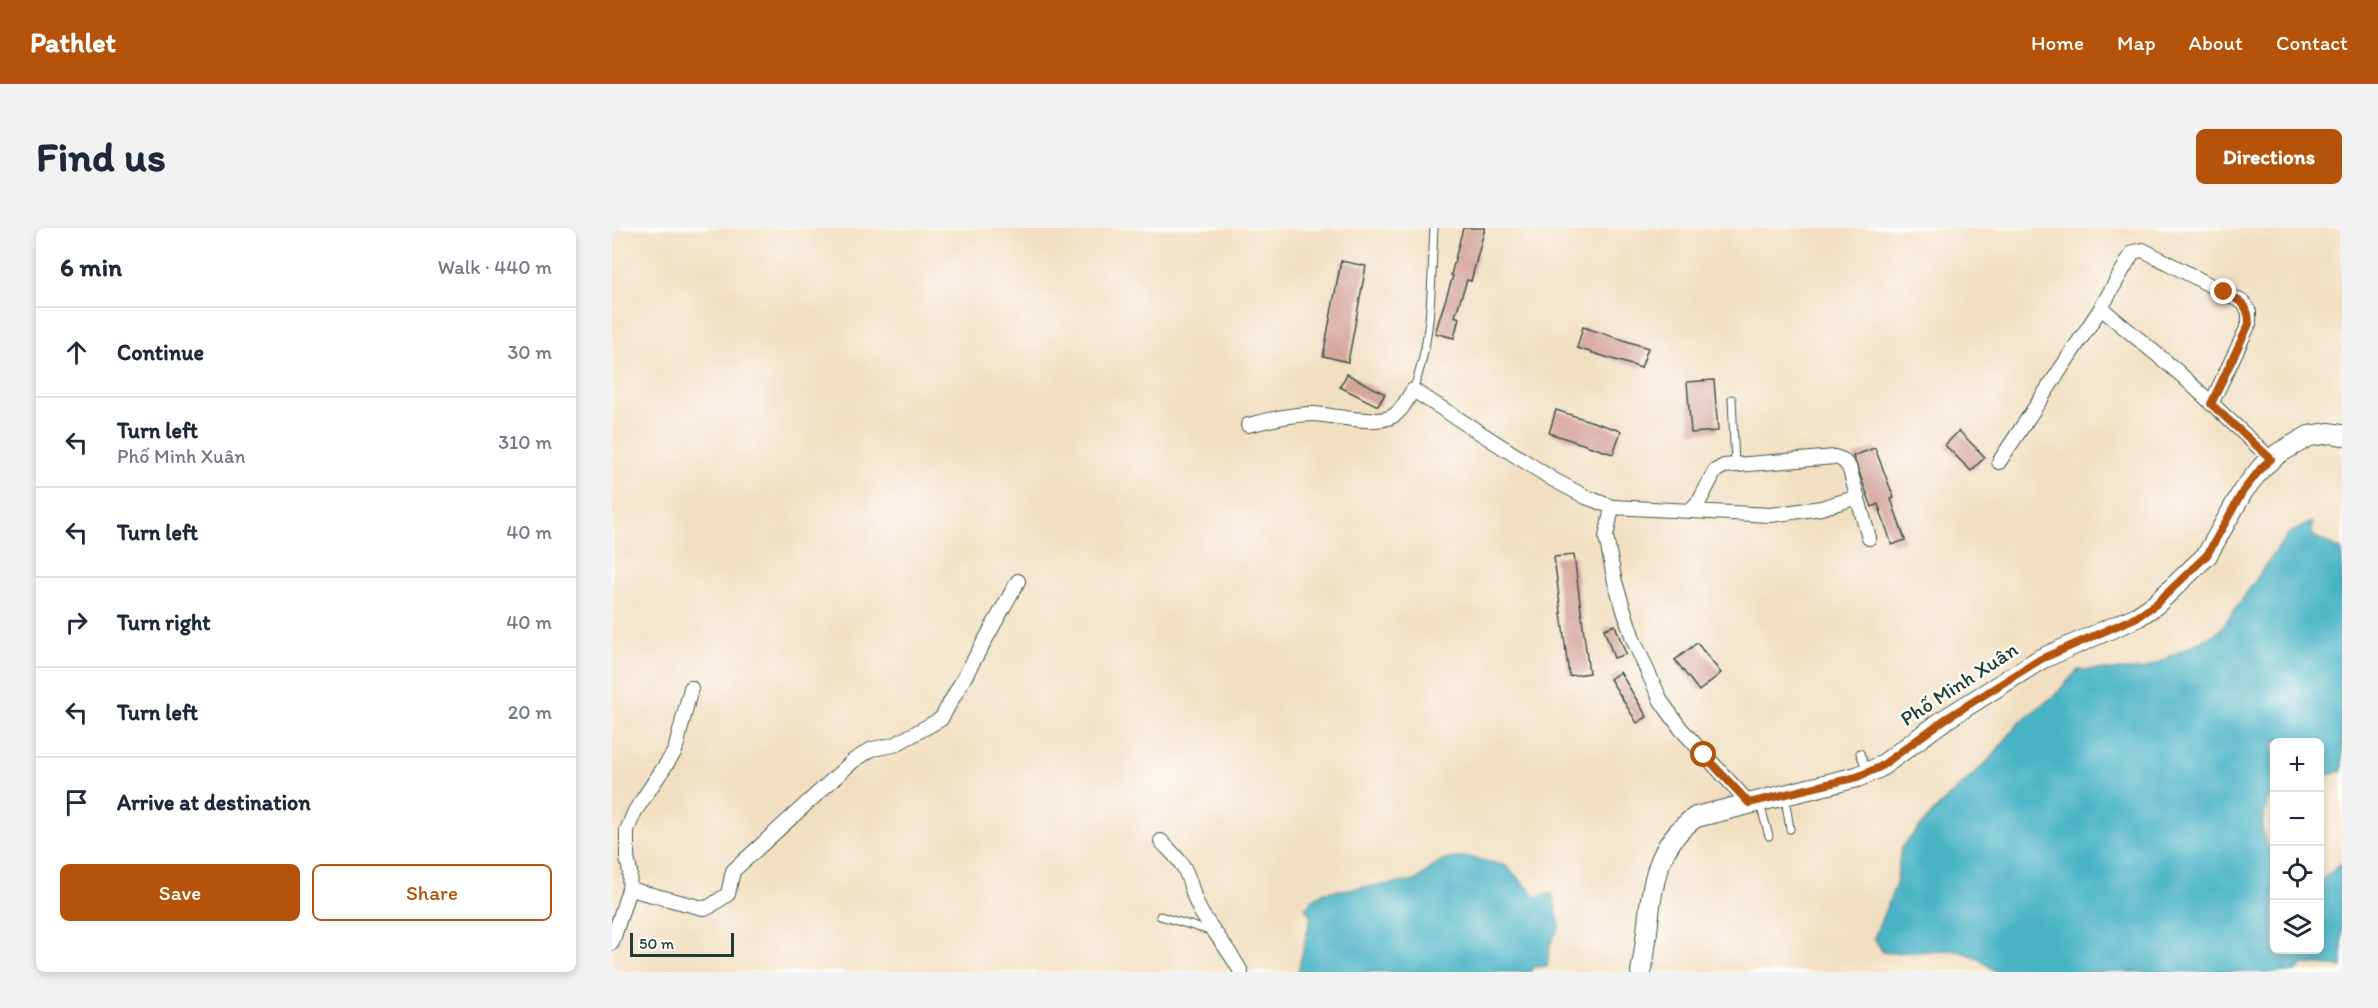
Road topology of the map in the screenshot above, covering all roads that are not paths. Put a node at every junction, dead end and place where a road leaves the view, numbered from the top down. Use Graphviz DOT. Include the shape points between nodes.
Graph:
graph roads {
  1 [pos="1434,228"];
  2 [pos="2101,308"];
  3 [pos="1413,390"];
  4 [pos="1732,399"];
  5 [pos="2211,404"];
  6 [pos="1248,425"];
  7 [pos="2342,435"];
  8 [pos="2271,459"];
  9 [pos="1999,462"];
  10 [pos="1735,465"];
  11 [pos="1857,497"];
  12 [pos="1612,507"];
  13 [pos="1690,511"];
  14 [pos="1869,537"];
  15 [pos="1018,581"];
  16 [pos="691,688"];
  17 [pos="1860,753"];
  18 [pos="1868,773"];
  19 [pos="1784,796"];
  20 [pos="1754,802"];
  21 [pos="1791,828"];
  22 [pos="1769,836"];
  23 [pos="1161,841"];
  24 [pos="629,889"];
  25 [pos="1160,916"];
  26 [pos="1216,932"];
  27 [pos="612,943"];
  28 [pos="1241,972"];
  29 [pos="1641,972"];
  1 -- 3 [label="lane" via="1428,326"];
  2 -- 5 [label="street"];
  2 -- 5 [label="street" via="2137,250 2244,303 2249,324"];
  2 -- 9 [label="street"];
  3 -- 6 [label="street" via="1401,410 1380,420 1313,414"];
  3 -- 12 [label="street" via="1554,480"];
  4 -- 10 [label="lane"];
  5 -- 8 [label="street"];
  7 -- 8 [label="street, Phố Minh Xuân" via="2309,436"];
  8 -- 18 [label="street, Phố Minh Xuân" via="2243,491 2207,555 2155,605 2137,617 2041,659"];
  10 -- 11 [label="street" via="1834,457 1849,467"];
  10 -- 13 [label="street" via="1715,471"];
  11 -- 13 [label="street" via="1821,508 1771,515"];
  11 -- 14 [label="street"];
  12 -- 13 [label="street"];
  12 -- 20 [label="street" via="1606,537 1615,582 1633,639 1661,701 1681,729"];
  15 -- 24 [label="street" via="940,719 894,745 872,749 852,761 734,871 728,894 709,908 702,908"];
  16 -- 24 [label="street" via="675,751 634,811 627,830"];
  17 -- 18 [label="lane"];
  18 -- 19 [label="street, Phố Minh Xuân"];
  19 -- 20 [label="street, Phố Minh Xuân"];
  19 -- 21 [label="lane"];
  20 -- 22 [label="lane"];
  20 -- 29 [label="street, Phố Minh Xuân" via="1696,816 1672,838 1656,870"];
  23 -- 26 [label="street" via="1186,871 1194,901"];
  24 -- 27 [label="street"];
  25 -- 26 [label="lane"];
  26 -- 28 [label="street"];
}
